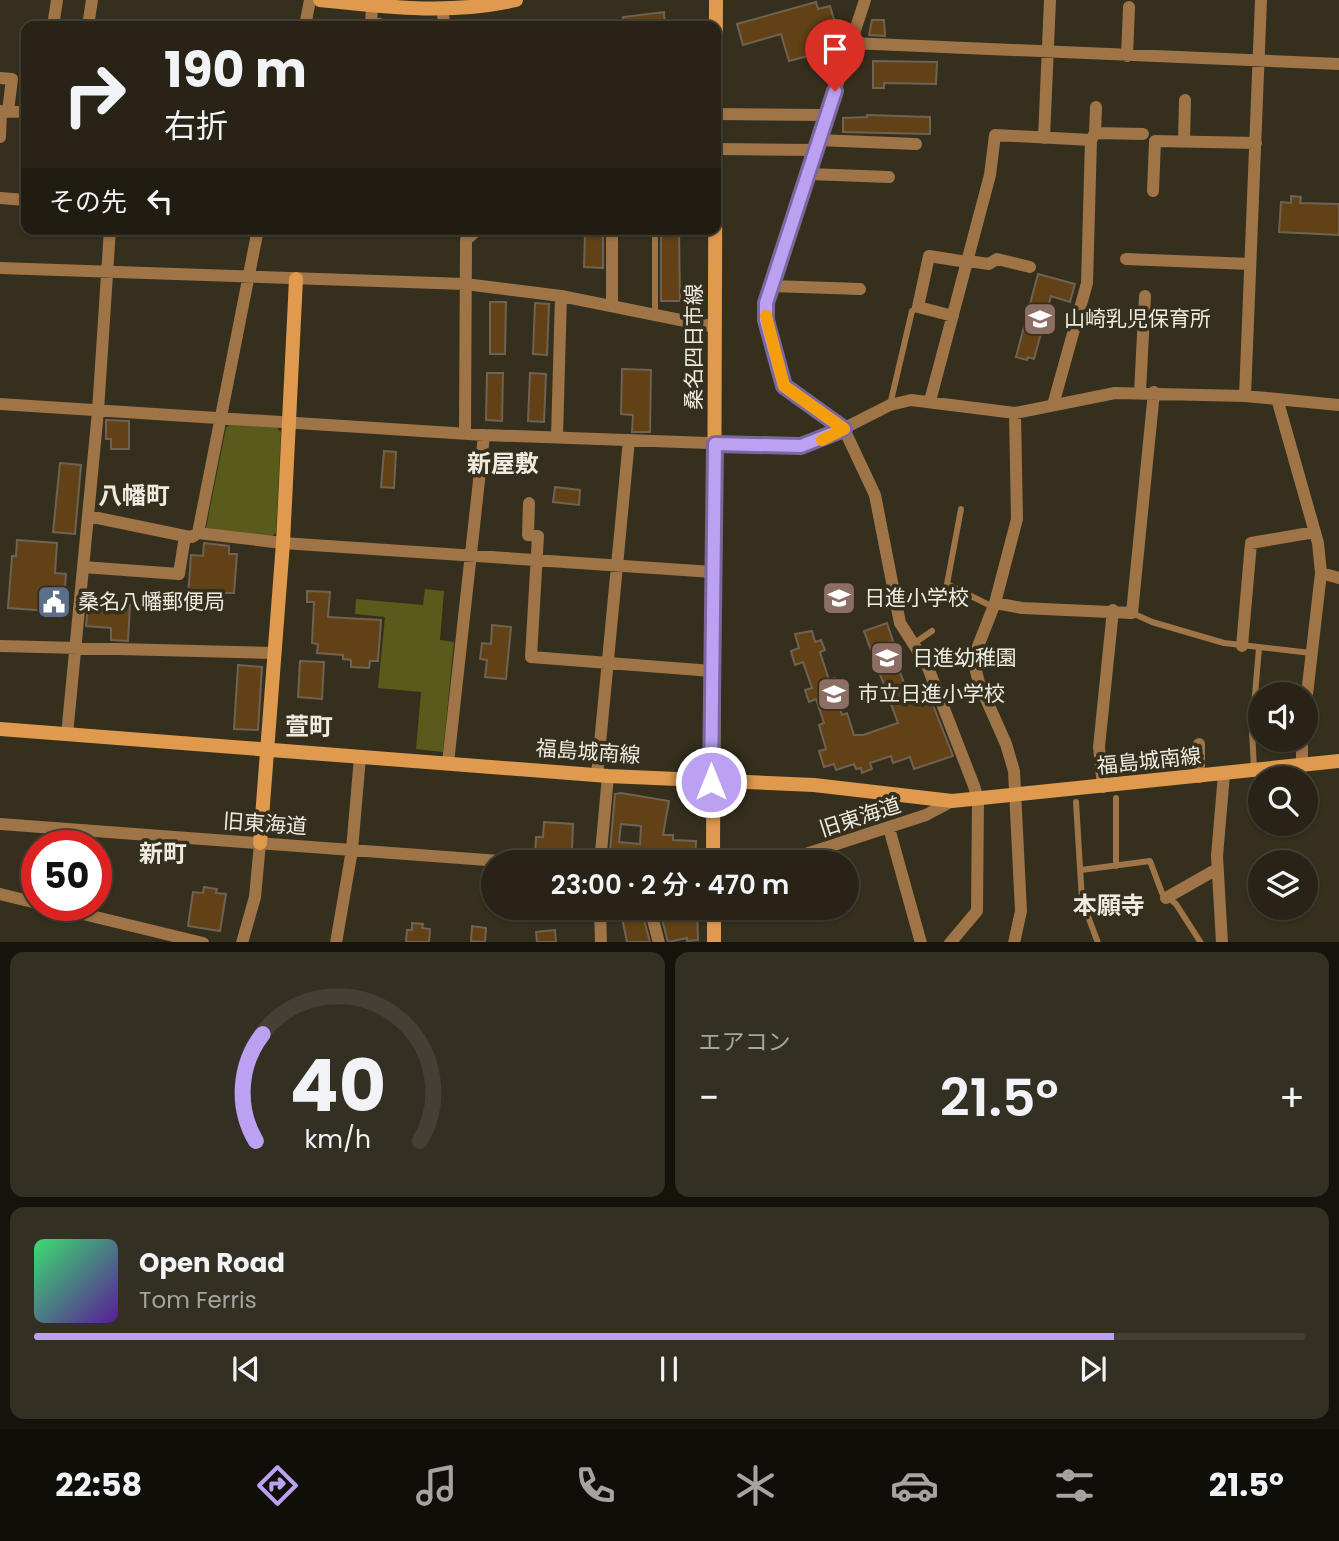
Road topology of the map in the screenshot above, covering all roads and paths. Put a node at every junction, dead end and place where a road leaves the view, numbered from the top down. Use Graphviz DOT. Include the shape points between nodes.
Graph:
graph roads {
  1 [pos="57,0"];
  2 [pos="92,0"];
  3 [pos="310,0"];
  4 [pos="320,0"];
  5 [pos="516,0"];
  6 [pos="716,0"];
  7 [pos="865,0"];
  8 [pos="1050,0"];
  9 [pos="1262,0"];
  10 [pos="460,4"];
  11 [pos="372,6"];
  12 [pos="1129,7"];
  13 [pos="442,9"];
  14 [pos="54,21"];
  15 [pos="89,21"];
  16 [pos="306,21"];
  17 [pos="371,21"];
  18 [pos="444,21"];
  19 [pos="716,21"];
  20 [pos="851,43"];
  21 [pos="1048,53"];
  22 [pos="1127,56"];
  23 [pos="1259,61"];
  24 [pos="1339,64"];
  25 [pos="0,78"];
  26 [pos="1185,100"];
  27 [pos="1096,107"];
  28 [pos="3,111"];
  29 [pos="21,112"];
  30 [pos="721,114"];
  31 [pos="826,115"];
  32 [pos="1143,134"];
  33 [pos="0,136"];
  34 [pos="1093,136"];
  35 [pos="1044,138"];
  36 [pos="1184,142"];
  37 [pos="1256,143"];
  38 [pos="916,144"];
  39 [pos="817,145"];
  40 [pos="721,151"];
  41 [pos="808,174"];
  42 [pos="889,177"];
  43 [pos="1153,191"];
  44 [pos="0,198"];
  45 [pos="21,200"];
  46 [pos="110,235"];
  47 [pos="257,235"];
  48 [pos="471,235"];
  49 [pos="612,235"];
  50 [pos="655,235"];
  51 [pos="716,235"];
  52 [pos="1126,259"];
  53 [pos="967,261"];
  54 [pos="1251,264"];
  55 [pos="1030,267"];
  56 [pos="0,268"];
  57 [pos="107,272"];
  58 [pos="250,277"];
  59 [pos="296,279"];
  60 [pos="465,284"];
  61 [pos="772,286"];
  62 [pos="860,289"];
  63 [pos="561,296"];
  64 [pos="1145,296"];
  65 [pos="612,306"];
  66 [pos="918,307"];
  67 [pos="655,315"];
  68 [pos="953,316"];
  69 [pos="715,327"];
  70 [pos="1140,392"];
  71 [pos="1154,392"];
  72 [pos="1245,396"];
  73 [pos="930,401"];
  74 [pos="1278,402"];
  75 [pos="0,404"];
  76 [pos="891,405"];
  77 [pos="1053,405"];
  78 [pos="1339,405"];
  79 [pos="98,411"];
  80 [pos="1016,413"];
  81 [pos="222,418"];
  82 [pos="290,423"];
  83 [pos="844,429"];
  84 [pos="465,433"];
  85 [pos="484,435"];
  86 [pos="557,436"];
  87 [pos="629,440"];
  88 [pos="715,444"];
  89 [pos="528,503"];
  90 [pos="961,509"];
  91 [pos="88,516"];
  92 [pos="1315,532"];
  93 [pos="198,533"];
  94 [pos="185,536"];
  95 [pos="283,543"];
  96 [pos="471,556"];
  97 [pos="536,561"];
  98 [pos="619,565"];
  99 [pos="83,568"];
  100 [pos="713,572"];
  101 [pos="1321,573"];
  102 [pos="1339,578"];
  103 [pos="994,605"];
  104 [pos="1113,610"];
  105 [pos="1132,613"];
  106 [pos="932,631"];
  107 [pos="914,644"];
  108 [pos="0,646"];
  109 [pos="1242,646"];
  110 [pos="1259,648"];
  111 [pos="75,650"];
  112 [pos="272,653"];
  113 [pos="1311,653"];
  114 [pos="608,665"];
  115 [pos="712,671"];
  116 [pos="1308,682"];
  117 [pos="0,729"];
  118 [pos="67,735"];
  119 [pos="1199,744"];
  120 [pos="265,751"];
  121 [pos="1302,752"];
  122 [pos="360,757"];
  123 [pos="1339,761"];
  124 [pos="448,763"];
  125 [pos="1302,765"];
  126 [pos="1255,766"];
  127 [pos="1294,766"];
  128 [pos="1248,772"];
  129 [pos="1224,774"];
  130 [pos="602,776"];
  131 [pos="1199,777"];
  132 [pos="711,782"];
  133 [pos="1103,787"];
  134 [pos="1016,797"];
  135 [pos="1116,798"];
  136 [pos="978,800"];
  137 [pos="953,802"];
  138 [pos="1076,802"];
  139 [pos="0,824"];
  140 [pos="889,828"];
  141 [pos="260,843"];
  142 [pos="352,850"];
  143 [pos="600,850"];
  144 [pos="713,850"];
  145 [pos="819,850"];
  146 [pos="481,860"];
  147 [pos="1116,866"];
  148 [pos="1217,869"];
  149 [pos="1081,870"];
  150 [pos="0,894"];
  151 [pos="1166,898"];
  152 [pos="21,899"];
  153 [pos="600,920"];
  154 [pos="652,920"];
  155 [pos="714,920"];
  156 [pos="112,921"];
  157 [pos="199,942"];
  158 [pos="242,942"];
  159 [pos="336,942"];
  160 [pos="601,942"];
  161 [pos="659,942"];
  162 [pos="714,942"];
  163 [pos="921,942"];
  164 [pos="951,942"];
  165 [pos="1014,942"];
  166 [pos="1098,942"];
  167 [pos="1200,942"];
  168 [pos="1222,942"];
  1 -- 14 [label="street"];
  2 -- 15 [label="street"];
  3 -- 16 [label="street"];
  4 -- 11 [label="main road"];
  5 -- 10 [label="main road"];
  6 -- 19 [label="main road, 桑名四日市線"];
  7 -- 20 [label="street"];
  8 -- 21 [label="street"];
  9 -- 23 [label="street"];
  10 -- 13 [label="main road"];
  11 -- 13 [label="main road"];
  11 -- 17 [label="street"];
  12 -- 22 [label="street"];
  13 -- 18 [label="street"];
  20 -- 21 [label="street"];
  20 -- 31 [label="street"];
  21 -- 22 [label="street"];
  21 -- 35 [label="street"];
  22 -- 23 [label="street"];
  23 -- 24 [label="street"];
  23 -- 37 [label="street"];
  25 -- 28 [label="street" via="12,79"];
  26 -- 36 [label="street"];
  27 -- 34 [label="street"];
  28 -- 29 [label="street"];
  28 -- 33 [label="street"];
  30 -- 31 [label="street"];
  31 -- 39 [label="street"];
  32 -- 34 [label="street"];
  34 -- 35 [label="street"];
  34 -- 77 [label="street" via="1087,283"];
  35 -- 53 [label="street" via="995,135 990,175"];
  36 -- 37 [label="street"];
  36 -- 43 [label="street" via="1154,141"];
  37 -- 54 [label="street"];
  38 -- 39 [label="street"];
  39 -- 40 [label="street"];
  39 -- 41 [label="street"];
  41 -- 42 [label="street"];
  41 -- 61 [label="street"];
  44 -- 45 [label="street"];
  46 -- 57 [label="street"];
  47 -- 58 [label="street"];
  48 -- 60 [label="street" via="466,240"];
  49 -- 65 [label="street"];
  50 -- 67 [label="lane"];
  51 -- 69 [label="main road, 桑名四日市線"];
  52 -- 54 [label="street"];
  53 -- 55 [label="street" via="989,264 997,259"];
  53 -- 66 [label="street" via="929,256"];
  53 -- 68 [label="street"];
  54 -- 72 [label="street"];
  56 -- 57 [label="street"];
  57 -- 58 [label="street"];
  57 -- 79 [label="street"];
  58 -- 59 [label="street"];
  58 -- 81 [label="street"];
  59 -- 60 [label="street"];
  59 -- 82 [label="main road"];
  60 -- 63 [label="street"];
  60 -- 84 [label="street"];
  61 -- 62 [label="street"];
  61 -- 83 [label="street" via="766,320 784,386"];
  63 -- 65 [label="street"];
  63 -- 86 [label="street"];
  64 -- 70 [label="street"];
  65 -- 67 [label="street"];
  66 -- 68 [label="street"];
  66 -- 76 [label="lane" via="912,311"];
  67 -- 69 [label="street"];
  68 -- 73 [label="street"];
  69 -- 88 [label="main road, 桑名四日市線"];
  70 -- 71 [label="street"];
  70 -- 77 [label="street"];
  71 -- 72 [label="street"];
  71 -- 105 [label="street"];
  72 -- 74 [label="street"];
  73 -- 76 [label="street"];
  73 -- 80 [label="street"];
  74 -- 78 [label="street"];
  74 -- 92 [label="street"];
  75 -- 79 [label="street"];
  76 -- 83 [label="street"];
  77 -- 80 [label="street"];
  79 -- 81 [label="street"];
  79 -- 91 [label="street"];
  80 -- 103 [label="street" via="1017,519"];
  81 -- 82 [label="street"];
  81 -- 93 [label="street"];
  82 -- 84 [label="street"];
  82 -- 95 [label="main road"];
  83 -- 88 [label="street" via="801,446"];
  83 -- 107 [label="street" via="875,495 900,623"];
  84 -- 85 [label="street"];
  85 -- 86 [label="street"];
  85 -- 96 [label="street"];
  86 -- 87 [label="street"];
  87 -- 88 [label="street"];
  87 -- 98 [label="street"];
  88 -- 100 [label="main road, 桑名四日市線"];
  89 -- 97 [label="street" via="528,535 538,536"];
  90 -- 103 [label="lane" via="947,584"];
  91 -- 94 [label="street"];
  91 -- 99 [label="street"];
  92 -- 101 [label="street"];
  92 -- 109 [label="street" via="1251,544"];
  93 -- 94 [label="street"];
  93 -- 95 [label="street"];
  94 -- 99 [label="street" via="179,574"];
  95 -- 96 [label="street"];
  95 -- 112 [label="main road"];
  96 -- 97 [label="street"];
  96 -- 124 [label="street"];
  97 -- 98 [label="street"];
  97 -- 114 [label="street" via="531,657"];
  98 -- 100 [label="street"];
  98 -- 114 [label="street"];
  99 -- 111 [label="street"];
  100 -- 115 [label="main road, 桑名四日市線"];
  101 -- 102 [label="street"];
  101 -- 113 [label="street"];
  103 -- 104 [label="street"];
  103 -- 134 [label="street" via="973,659 1006,744"];
  104 -- 105 [label="street"];
  104 -- 133 [label="street" via="1099,747"];
  105 -- 109 [label="lane"];
  106 -- 107 [label="lane"];
  107 -- 136 [label="street"];
  108 -- 111 [label="street"];
  109 -- 110 [label="lane"];
  110 -- 113 [label="lane"];
  110 -- 126 [label="lane" via="1252,730"];
  111 -- 112 [label="street"];
  111 -- 118 [label="street"];
  112 -- 120 [label="main road"];
  113 -- 116 [label="street"];
  114 -- 115 [label="street"];
  114 -- 130 [label="street"];
  115 -- 132 [label="main road, 桑名四日市線"];
  117 -- 118 [label="main road, 福島城南線"];
  118 -- 120 [label="main road, 福島城南線"];
  119 -- 131 [label="street"];
  120 -- 122 [label="main road, 福島城南線"];
  120 -- 141 [label="main road"];
  121 -- 125 [label="street"];
  122 -- 124 [label="main road, 福島城南線"];
  122 -- 142 [label="street"];
  123 -- 125 [label="main road, 福島城南線"];
  124 -- 130 [label="main road, 福島城南線"];
  125 -- 127 [label="main road, 福島城南線"];
  128 -- 129 [label="main road, 福島城南線"];
  129 -- 131 [label="main road, 福島城南線"];
  129 -- 148 [label="street"];
  130 -- 132 [label="main road, 福島城南線"];
  130 -- 143 [label="street"];
  131 -- 133 [label="main road, 福島城南線"];
  132 -- 137 [label="main road, 福島城南線" via="814,785"];
  132 -- 144 [label="main road, 桑名四日市線"];
  133 -- 134 [label="main road, 福島城南線"];
  134 -- 136 [label="main road, 福島城南線"];
  134 -- 165 [label="street" via="1021,911"];
  135 -- 147 [label="lane"];
  136 -- 137 [label="main road, 福島城南線"];
  136 -- 164 [label="street" via="977,911"];
  137 -- 140 [label="street, 旧東海道"];
  138 -- 149 [label="lane"];
  139 -- 141 [label="street, 旧東海道"];
  140 -- 145 [label="street, 旧東海道"];
  140 -- 163 [label="street"];
  141 -- 142 [label="street, 旧東海道"];
  141 -- 158 [label="street" via="255,897"];
  142 -- 146 [label="street, 旧東海道"];
  142 -- 159 [label="street"];
  147 -- 149 [label="lane"];
  147 -- 151 [label="lane" via="1150,860"];
  148 -- 151 [label="street"];
  148 -- 168 [label="street"];
  149 -- 166 [label="lane" via="1082,900"];
  150 -- 152 [label="street"];
  151 -- 167 [label="lane" via="1176,904"];
  153 -- 160 [label="street"];
  154 -- 161 [label="street"];
  155 -- 162 [label="main road"];
  156 -- 157 [label="street"];
}
